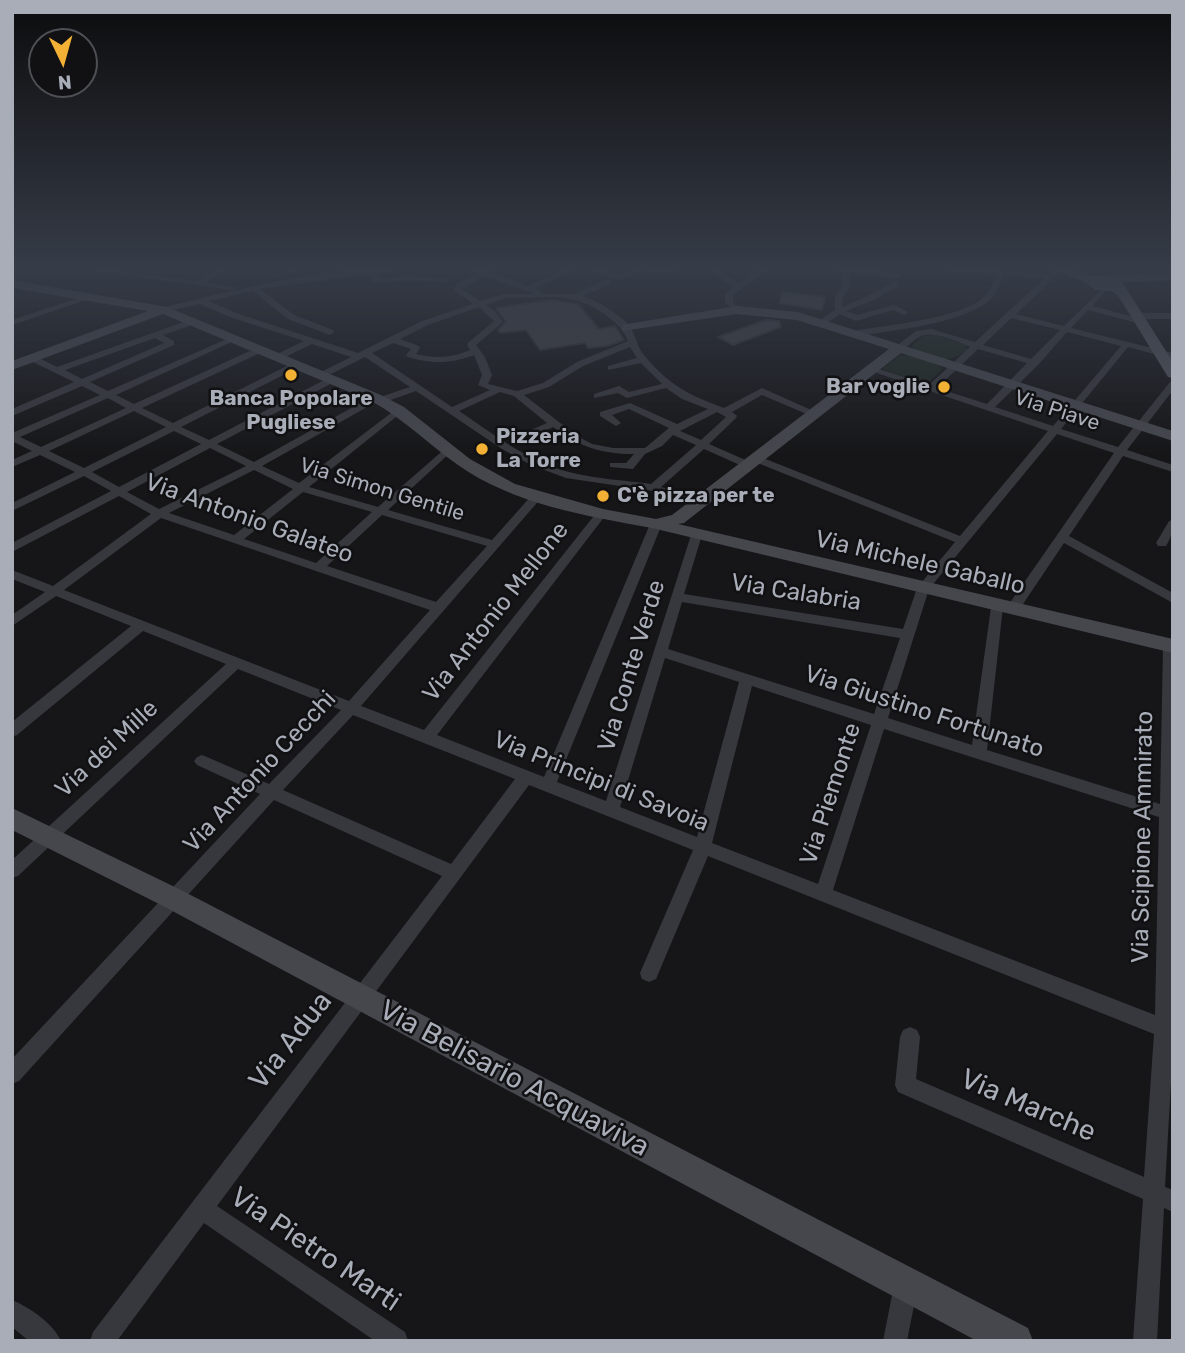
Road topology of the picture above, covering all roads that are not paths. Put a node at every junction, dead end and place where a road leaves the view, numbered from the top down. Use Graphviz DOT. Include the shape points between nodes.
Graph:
graph roads {
  1 [pos="78,331"];
  2 [pos="105,331"];
  3 [pos="166,331"];
  4 [pos="212,331"];
  5 [pos="282,331"];
  6 [pos="410,331"];
  7 [pos="488,331"];
  8 [pos="628,331"];
  9 [pos="843,331"];
  10 [pos="871,331"];
  11 [pos="993,331"];
  12 [pos="1066,331"];
  13 [pos="1071,331"];
  14 [pos="1149,331"];
  15 [pos="851,334"];
  16 [pos="155,335"];
  17 [pos="232,340"];
  18 [pos="394,340"];
  19 [pos="312,341"];
  20 [pos="632,343"];
  21 [pos="977,346"];
  22 [pos="1125,346"];
  23 [pos="898,349"];
  24 [pos="257,351"];
  25 [pos="475,351"];
  26 [pos="12,353"];
  27 [pos="364,356"];
  28 [pos="1168,356"];
  29 [pos="32,358"];
  30 [pos="276,358"];
  31 [pos="641,360"];
  32 [pos="1035,363"];
  33 [pos="12,366"];
  34 [pos="294,366"];
  35 [pos="955,367"];
  36 [pos="611,368"];
  37 [pos="57,370"];
  38 [pos="865,373"];
  39 [pos="1173,374"];
  40 [pos="326,378"];
  41 [pos="81,382"];
  42 [pos="1173,384"];
  43 [pos="668,385"];
  44 [pos="1013,385"];
  45 [pos="419,387"];
  46 [pos="499,389"];
  47 [pos="930,389"];
  48 [pos="517,394"];
  49 [pos="107,395"];
  50 [pos="597,396"];
  51 [pos="379,399"];
  52 [pos="1076,405"];
  53 [pos="133,408"];
  54 [pos="989,408"];
  55 [pos="399,410"];
  56 [pos="453,410"];
  57 [pos="720,411"];
  58 [pos="12,413"];
  59 [pos="813,413"];
  60 [pos="555,423"];
  61 [pos="616,423"];
  62 [pos="1139,425"];
  63 [pos="172,427"];
  64 [pos="674,430"];
  65 [pos="1055,430"];
  66 [pos="528,435"];
  67 [pos="1173,436"];
  68 [pos="12,437"];
  69 [pos="209,444"];
  70 [pos="701,444"];
  71 [pos="447,450"];
  72 [pos="42,451"];
  73 [pos="642,451"];
  74 [pos="1120,452"];
  75 [pos="750,461"];
  76 [pos="12,464"];
  77 [pos="614,465"];
  78 [pos="254,466"];
  79 [pos="1173,469"];
  80 [pos="84,472"];
  81 [pos="301,488"];
  82 [pos="653,488"];
  83 [pos="117,492"];
  84 [pos="536,497"];
  85 [pos="699,500"];
  86 [pos="12,508"];
  87 [pos="380,510"];
  88 [pos="159,514"];
  89 [pos="601,514"];
  90 [pos="1173,523"];
  91 [pos="656,524"];
  92 [pos="696,535"];
  93 [pos="1063,537"];
  94 [pos="236,539"];
  95 [pos="961,541"];
  96 [pos="1162,543"];
  97 [pos="494,544"];
  98 [pos="12,548"];
  99 [pos="319,567"];
  100 [pos="12,574"];
  101 [pos="923,588"];
  102 [pos="57,592"];
  103 [pos="677,597"];
  104 [pos="1173,599"];
  105 [pos="439,608"];
  106 [pos="1005,608"];
  107 [pos="12,622"];
  108 [pos="141,625"];
  109 [pos="907,635"];
  110 [pos="1172,646"];
  111 [pos="661,652"];
  112 [pos="236,663"];
  113 [pos="747,680"];
  114 [pos="351,708"];
  115 [pos="878,721"];
  116 [pos="12,731"];
  117 [pos="426,738"];
  118 [pos="979,754"];
  119 [pos="202,761"];
  120 [pos="526,777"];
  121 [pos="548,786"];
  122 [pos="274,791"];
  123 [pos="611,811"];
  124 [pos="1170,814"];
  125 [pos="12,818"];
  126 [pos="48,836"];
  127 [pos="703,847"];
  128 [pos="12,871"];
  129 [pos="455,874"];
  130 [pos="823,894"];
  131 [pos="172,898"];
  132 [pos="649,973"];
  133 [pos="361,999"];
  134 [pos="1168,1031"];
  135 [pos="910,1037"];
  136 [pos="12,1074"];
  137 [pos="1164,1197"];
  138 [pos="201,1208"];
  139 [pos="906,1285"];
  140 [pos="12,1312"];
  141 [pos="49,1341"];
  142 [pos="102,1341"];
  143 [pos="396,1341"];
  144 [pos="895,1341"];
  145 [pos="1015,1341"];
  146 [pos="1145,1341"];
  1 -- 26 [label="street"];
  2 -- 29 [label="street"];
  3 -- 16 [label="street"];
  4 -- 17 [label="street, Via Michele Gaballo"];
  5 -- 19 [label="street"];
  6 -- 18 [label="street"];
  7 -- 25 [label="street" via="471,345"];
  8 -- 20 [label="street"];
  9 -- 15 [label="street"];
  10 -- 15 [label="street"];
  11 -- 21 [label="street"];
  12 -- 32 [label="street"];
  13 -- 22 [label="street"];
  14 -- 28 [label="main road"];
  15 -- 23 [label="street"];
  16 -- 37 [label="street"];
  16 -- 41 [label="street" via="171,343"];
  17 -- 24 [label="street, Via Michele Gaballo"];
  17 -- 49 [label="street"];
  18 -- 25 [label="street" via="416,348 411,355 417,358 455,360"];
  18 -- 27 [label="street"];
  19 -- 27 [label="street"];
  19 -- 30 [label="street"];
  20 -- 31 [label="street"];
  20 -- 48 [label="street" via="580,364 546,385"];
  21 -- 23 [label="street" via="919,332"];
  21 -- 32 [label="street"];
  21 -- 35 [label="street"];
  22 -- 28 [label="street"];
  22 -- 52 [label="street"];
  23 -- 35 [label="street"];
  23 -- 38 [label="street"];
  24 -- 30 [label="street, Via Michele Gaballo"];
  24 -- 53 [label="street"];
  25 -- 46 [label="street" via="487,375 483,385"];
  27 -- 40 [label="street"];
  27 -- 45 [label="street"];
  28 -- 39 [label="main road"];
  29 -- 33 [label="street"];
  29 -- 37 [label="street, Via Simon Gentile"];
  30 -- 34 [label="street, Via Michele Gaballo"];
  31 -- 36 [label="street"];
  31 -- 43 [label="street"];
  32 -- 44 [label="street"];
  34 -- 40 [label="street, Via Michele Gaballo"];
  34 -- 63 [label="street"];
  35 -- 44 [label="street"];
  35 -- 47 [label="street"];
  37 -- 41 [label="street, Via Simon Gentile"];
  38 -- 47 [label="street, Via Piave"];
  38 -- 59 [label="street"];
  40 -- 51 [label="street, Via Michele Gaballo"];
  40 -- 69 [label="street"];
  41 -- 49 [label="street, Via Simon Gentile"];
  41 -- 58 [label="street"];
  42 -- 62 [label="street"];
  43 -- 50 [label="street" via="627,395 619,389"];
  43 -- 57 [label="street"];
  44 -- 52 [label="street"];
  44 -- 54 [label="street"];
  45 -- 51 [label="street"];
  45 -- 56 [label="street"];
  46 -- 48 [label="street"];
  46 -- 56 [label="street"];
  47 -- 54 [label="street, Via Piave"];
  48 -- 60 [label="street"];
  49 -- 53 [label="street, Via Simon Gentile"];
  49 -- 68 [label="street"];
  51 -- 55 [label="street, Via Michele Gaballo"];
  51 -- 78 [label="street"];
  52 -- 62 [label="street"];
  52 -- 65 [label="street"];
  53 -- 63 [label="street, Via Simon Gentile"];
  53 -- 72 [label="street"];
  54 -- 65 [label="street, Via Piave"];
  55 -- 71 [label="street, Via Michele Gaballo"];
  55 -- 81 [label="street"];
  56 -- 82 [label="street" via="535,463 566,475"];
  57 -- 59 [label="street" via="762,391"];
  57 -- 64 [label="street"];
  57 -- 70 [label="street" via="732,416"];
  59 -- 75 [label="street"];
  60 -- 66 [label="street"];
  60 -- 73 [label="street" via="589,446"];
  61 -- 64 [label="street" via="604,414 630,406"];
  62 -- 67 [label="street"];
  62 -- 74 [label="street"];
  63 -- 69 [label="street, Via Simon Gentile"];
  63 -- 80 [label="street"];
  64 -- 70 [label="street"];
  64 -- 73 [label="street"];
  65 -- 74 [label="street, Via Piave"];
  65 -- 95 [label="street"];
  68 -- 72 [label="street, Via Antonio Galateo"];
  69 -- 78 [label="street, Via Simon Gentile"];
  69 -- 83 [label="street"];
  70 -- 75 [label="street"];
  70 -- 82 [label="street"];
  71 -- 84 [label="street, Via Michele Gaballo" via="486,477"];
  71 -- 87 [label="street"];
  72 -- 76 [label="street"];
  72 -- 80 [label="street, Via Antonio Galateo"];
  73 -- 77 [label="street" via="629,467"];
  74 -- 79 [label="street, Via Piave"];
  74 -- 93 [label="street"];
  75 -- 85 [label="street"];
  75 -- 95 [label="street"];
  78 -- 81 [label="street, Via Simon Gentile"];
  78 -- 88 [label="street"];
  80 -- 83 [label="street, Via Antonio Galateo"];
  80 -- 86 [label="street"];
  81 -- 87 [label="street, Via Simon Gentile"];
  81 -- 94 [label="street"];
  82 -- 85 [label="street"];
  83 -- 88 [label="street, Via Antonio Galateo"];
  83 -- 98 [label="street"];
  84 -- 89 [label="street, Via Michele Gaballo"];
  84 -- 97 [label="street, Via Antonio Cecchi"];
  85 -- 91 [label="street" via="678,519"];
  87 -- 97 [label="street, Via Simon Gentile"];
  87 -- 99 [label="street"];
  88 -- 94 [label="street, Via Antonio Galateo"];
  88 -- 102 [label="street"];
  89 -- 91 [label="street, Via Michele Gaballo"];
  89 -- 117 [label="street, Via Antonio Mellone"];
  90 -- 96 [label="street"];
  91 -- 92 [label="street, Via Michele Gaballo"];
  91 -- 121 [label="street"];
  92 -- 101 [label="street, Via Michele Gaballo"];
  92 -- 103 [label="street, Via Conte Verde"];
  93 -- 104 [label="street"];
  93 -- 106 [label="street"];
  94 -- 99 [label="street, Via Antonio Galateo"];
  95 -- 101 [label="street"];
  97 -- 105 [label="street, Via Antonio Cecchi"];
  99 -- 105 [label="street, Via Antonio Galateo"];
  100 -- 102 [label="street, Via Principi di Savoia"];
  101 -- 106 [label="street, Via Michele Gaballo"];
  101 -- 109 [label="street, Via Piemonte"];
  102 -- 107 [label="street"];
  102 -- 108 [label="street, Via Principi di Savoia"];
  103 -- 109 [label="street, Via Calabria"];
  103 -- 111 [label="street, Via Conte Verde"];
  105 -- 114 [label="street, Via Antonio Cecchi"];
  106 -- 110 [label="street, Via Michele Gaballo"];
  106 -- 118 [label="street"];
  108 -- 112 [label="street, Via Principi di Savoia"];
  108 -- 116 [label="street"];
  109 -- 115 [label="street, Via Piemonte"];
  110 -- 124 [label="street, Via Scipione Ammirato"];
  111 -- 113 [label="street, Via Giustino Fortunato"];
  111 -- 123 [label="street, Via Conte Verde"];
  112 -- 114 [label="street, Via Principi di Savoia"];
  112 -- 126 [label="street, Via dei Mille"];
  113 -- 115 [label="street, Via Giustino Fortunato"];
  113 -- 127 [label="street"];
  114 -- 117 [label="street, Via Principi di Savoia"];
  114 -- 122 [label="street, Via Antonio Cecchi"];
  115 -- 118 [label="street, Via Giustino Fortunato"];
  115 -- 130 [label="street, Via Piemonte"];
  117 -- 120 [label="street, Via Principi di Savoia"];
  118 -- 124 [label="street, Via Giustino Fortunato"];
  119 -- 122 [label="street"];
  120 -- 121 [label="street, Via Principi di Savoia"];
  120 -- 129 [label="street, Via Adua"];
  121 -- 123 [label="street, Via Principi di Savoia"];
  122 -- 129 [label="street"];
  122 -- 131 [label="street, Via Antonio Cecchi"];
  123 -- 127 [label="street, Via Principi di Savoia"];
  124 -- 134 [label="street, Via Scipione Ammirato"];
  125 -- 126 [label="street, Via Belisario Acquaviva"];
  126 -- 128 [label="street, Via dei Mille"];
  126 -- 131 [label="street, Via Belisario Acquaviva"];
  127 -- 130 [label="street, Via Principi di Savoia"];
  127 -- 132 [label="street"];
  129 -- 133 [label="street, Via Adua"];
  130 -- 134 [label="street, Via Principi di Savoia"];
  131 -- 133 [label="street, Via Belisario Acquaviva"];
  131 -- 136 [label="street, Via Antonio Cecchi"];
  133 -- 138 [label="street, Via Adua"];
  133 -- 139 [label="street, Via Belisario Acquaviva"];
  134 -- 137 [label="street, Via Scipione Ammirato"];
  135 -- 137 [label="street, Via Marche" via="905,1086"];
  137 -- 146 [label="street, Via Scipione Ammirato"];
  138 -- 142 [label="street, Via Adua"];
  138 -- 143 [label="street, Via Pietro Marti"];
  139 -- 144 [label="street"];
  139 -- 145 [label="street, Via Belisario Acquaviva"];
  140 -- 141 [label="street"];
}
